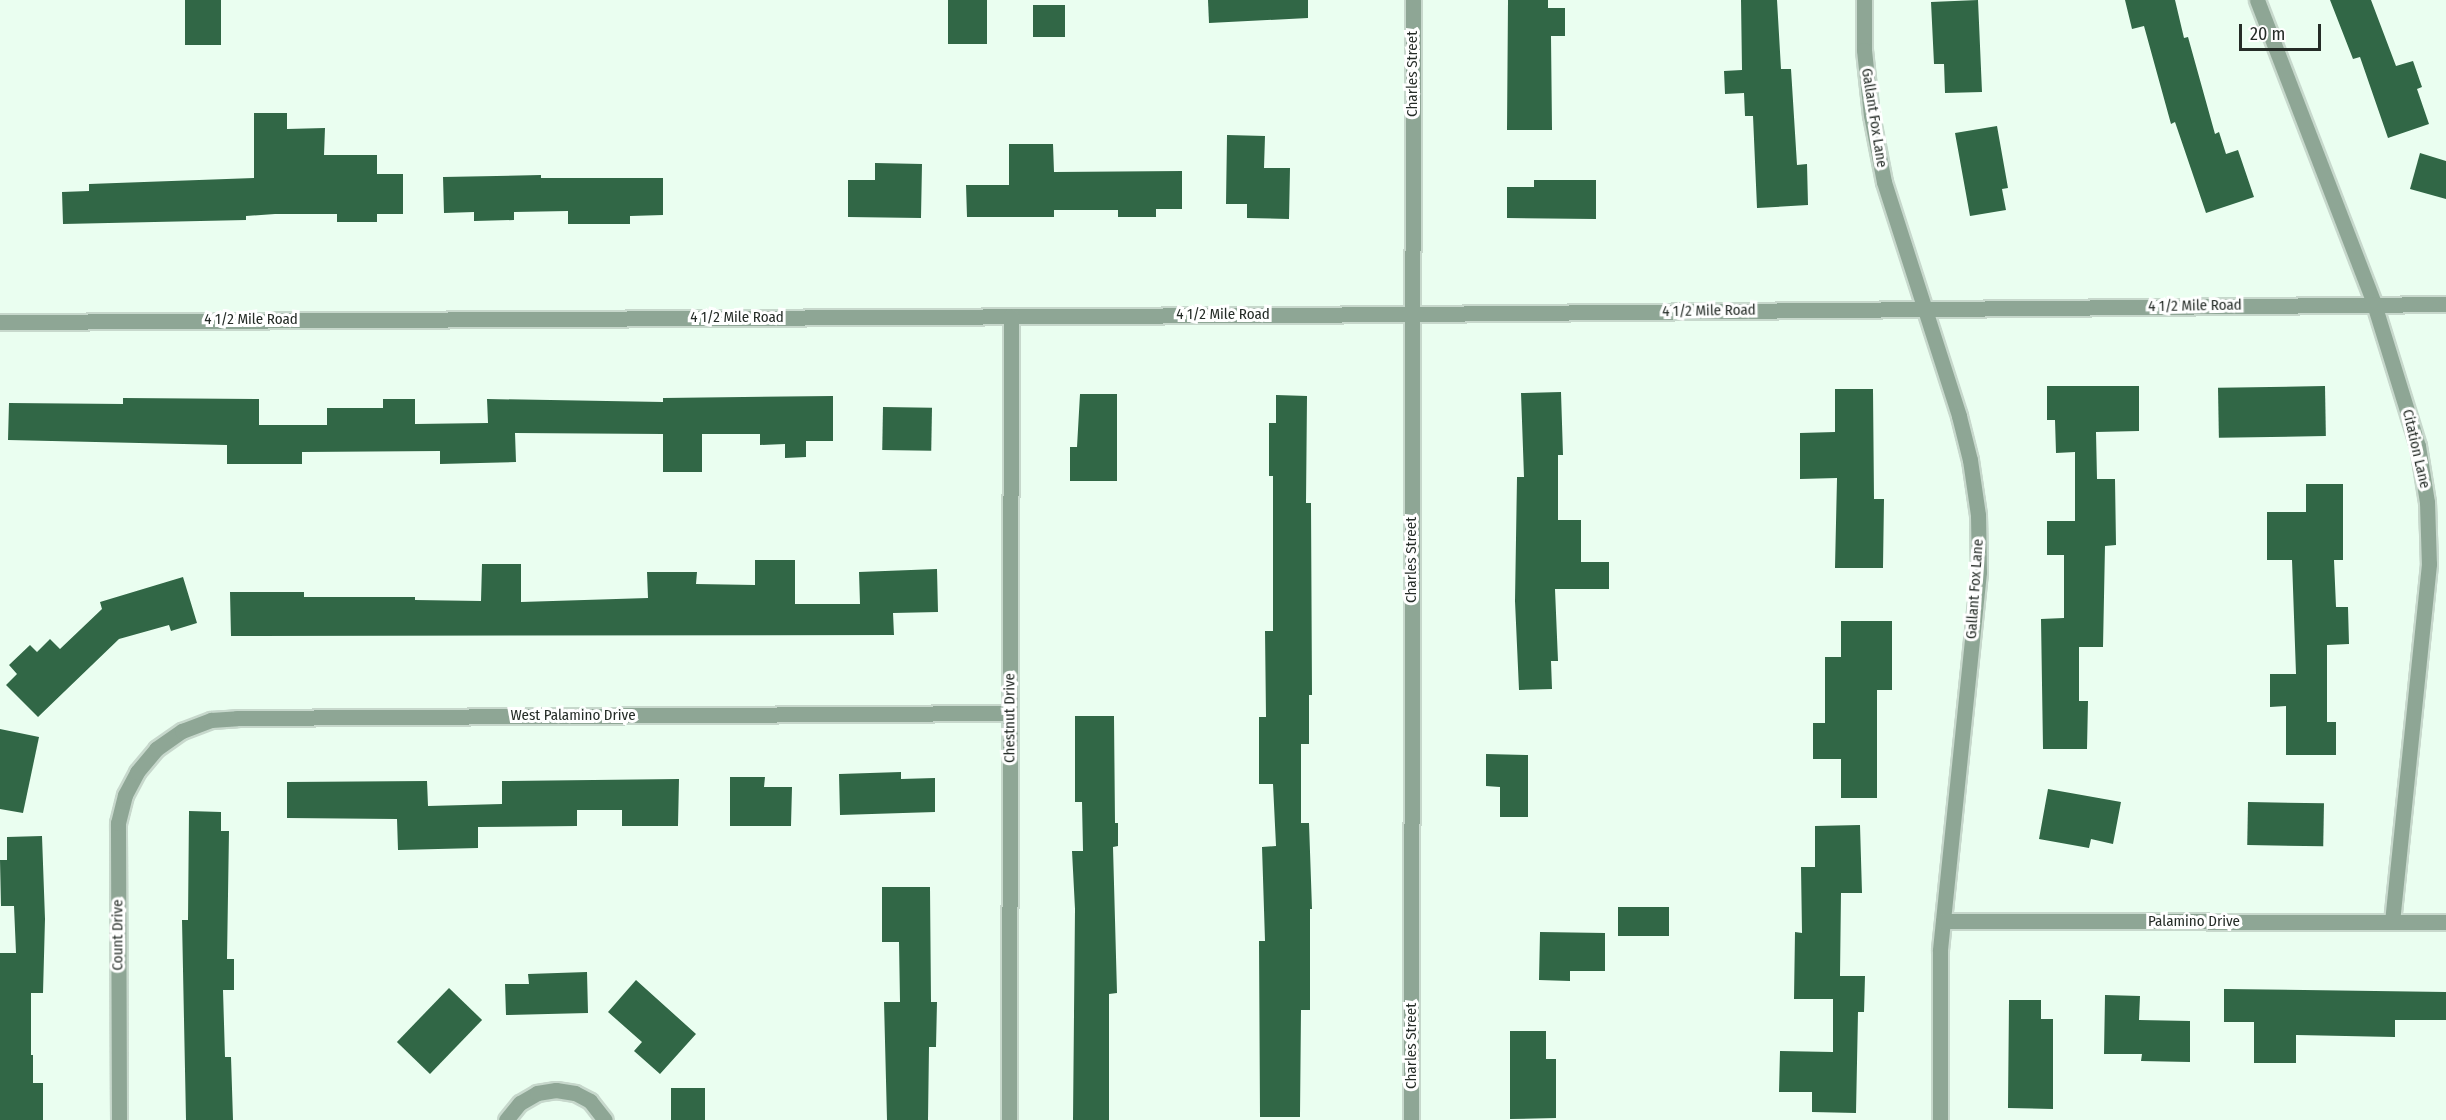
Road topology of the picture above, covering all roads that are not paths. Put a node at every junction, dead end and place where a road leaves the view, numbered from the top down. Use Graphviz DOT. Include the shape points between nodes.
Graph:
graph roads {
  1 [pos="1413,0"];
  2 [pos="1864,0"];
  3 [pos="2257,0"];
  4 [pos="2374,304"];
  5 [pos="2446,304"];
  6 [pos="1924,309"];
  7 [pos="1413,314"];
  8 [pos="1011,316"];
  9 [pos="0,322"];
  10 [pos="1010,713"];
  11 [pos="149,758"];
  12 [pos="1943,921"];
  13 [pos="2392,922"];
  14 [pos="2446,922"];
  15 [pos="119,1120"];
  16 [pos="506,1120"];
  17 [pos="605,1120"];
  18 [pos="1009,1120"];
  19 [pos="1412,1120"];
  20 [pos="1940,1120"];
  1 -- 7 [label="street, Charles Street"];
  2 -- 6 [label="street, Gallant Fox Lane" via="1870,115 1884,182"];
  3 -- 4 [label="street, Citation Lane"];
  4 -- 5 [label="street, 4 1/2 Mile Road"];
  4 -- 6 [label="street, 4 1/2 Mile Road"];
  4 -- 13 [label="street, Citation Lane" via="2418,446 2427,502 2429,564"];
  6 -- 7 [label="street, 4 1/2 Mile Road"];
  6 -- 12 [label="street, Gallant Fox Lane" via="1970,460 1978,515 1979,572"];
  7 -- 8 [label="street, 4 1/2 Mile Road"];
  7 -- 19 [label="street, Charles Street"];
  8 -- 9 [label="street, 4 1/2 Mile Road"];
  8 -- 10 [label="street, Chestnut Drive"];
  10 -- 11 [label="street, West Palamino Drive" via="237,718 211,720 182,731"];
  10 -- 18 [label="street, Chestnut Drive"];
  11 -- 15 [label="street, Count Drive" via="125,795 118,823"];
  12 -- 13 [label="street, Palamino Drive"];
  12 -- 20 [label="street, Gallant Fox Lane"];
  13 -- 14 [label="street, Palamino Drive"];
  16 -- 17 [label="street" via="520,1103 537,1093 556,1090 590,1101"];
}
